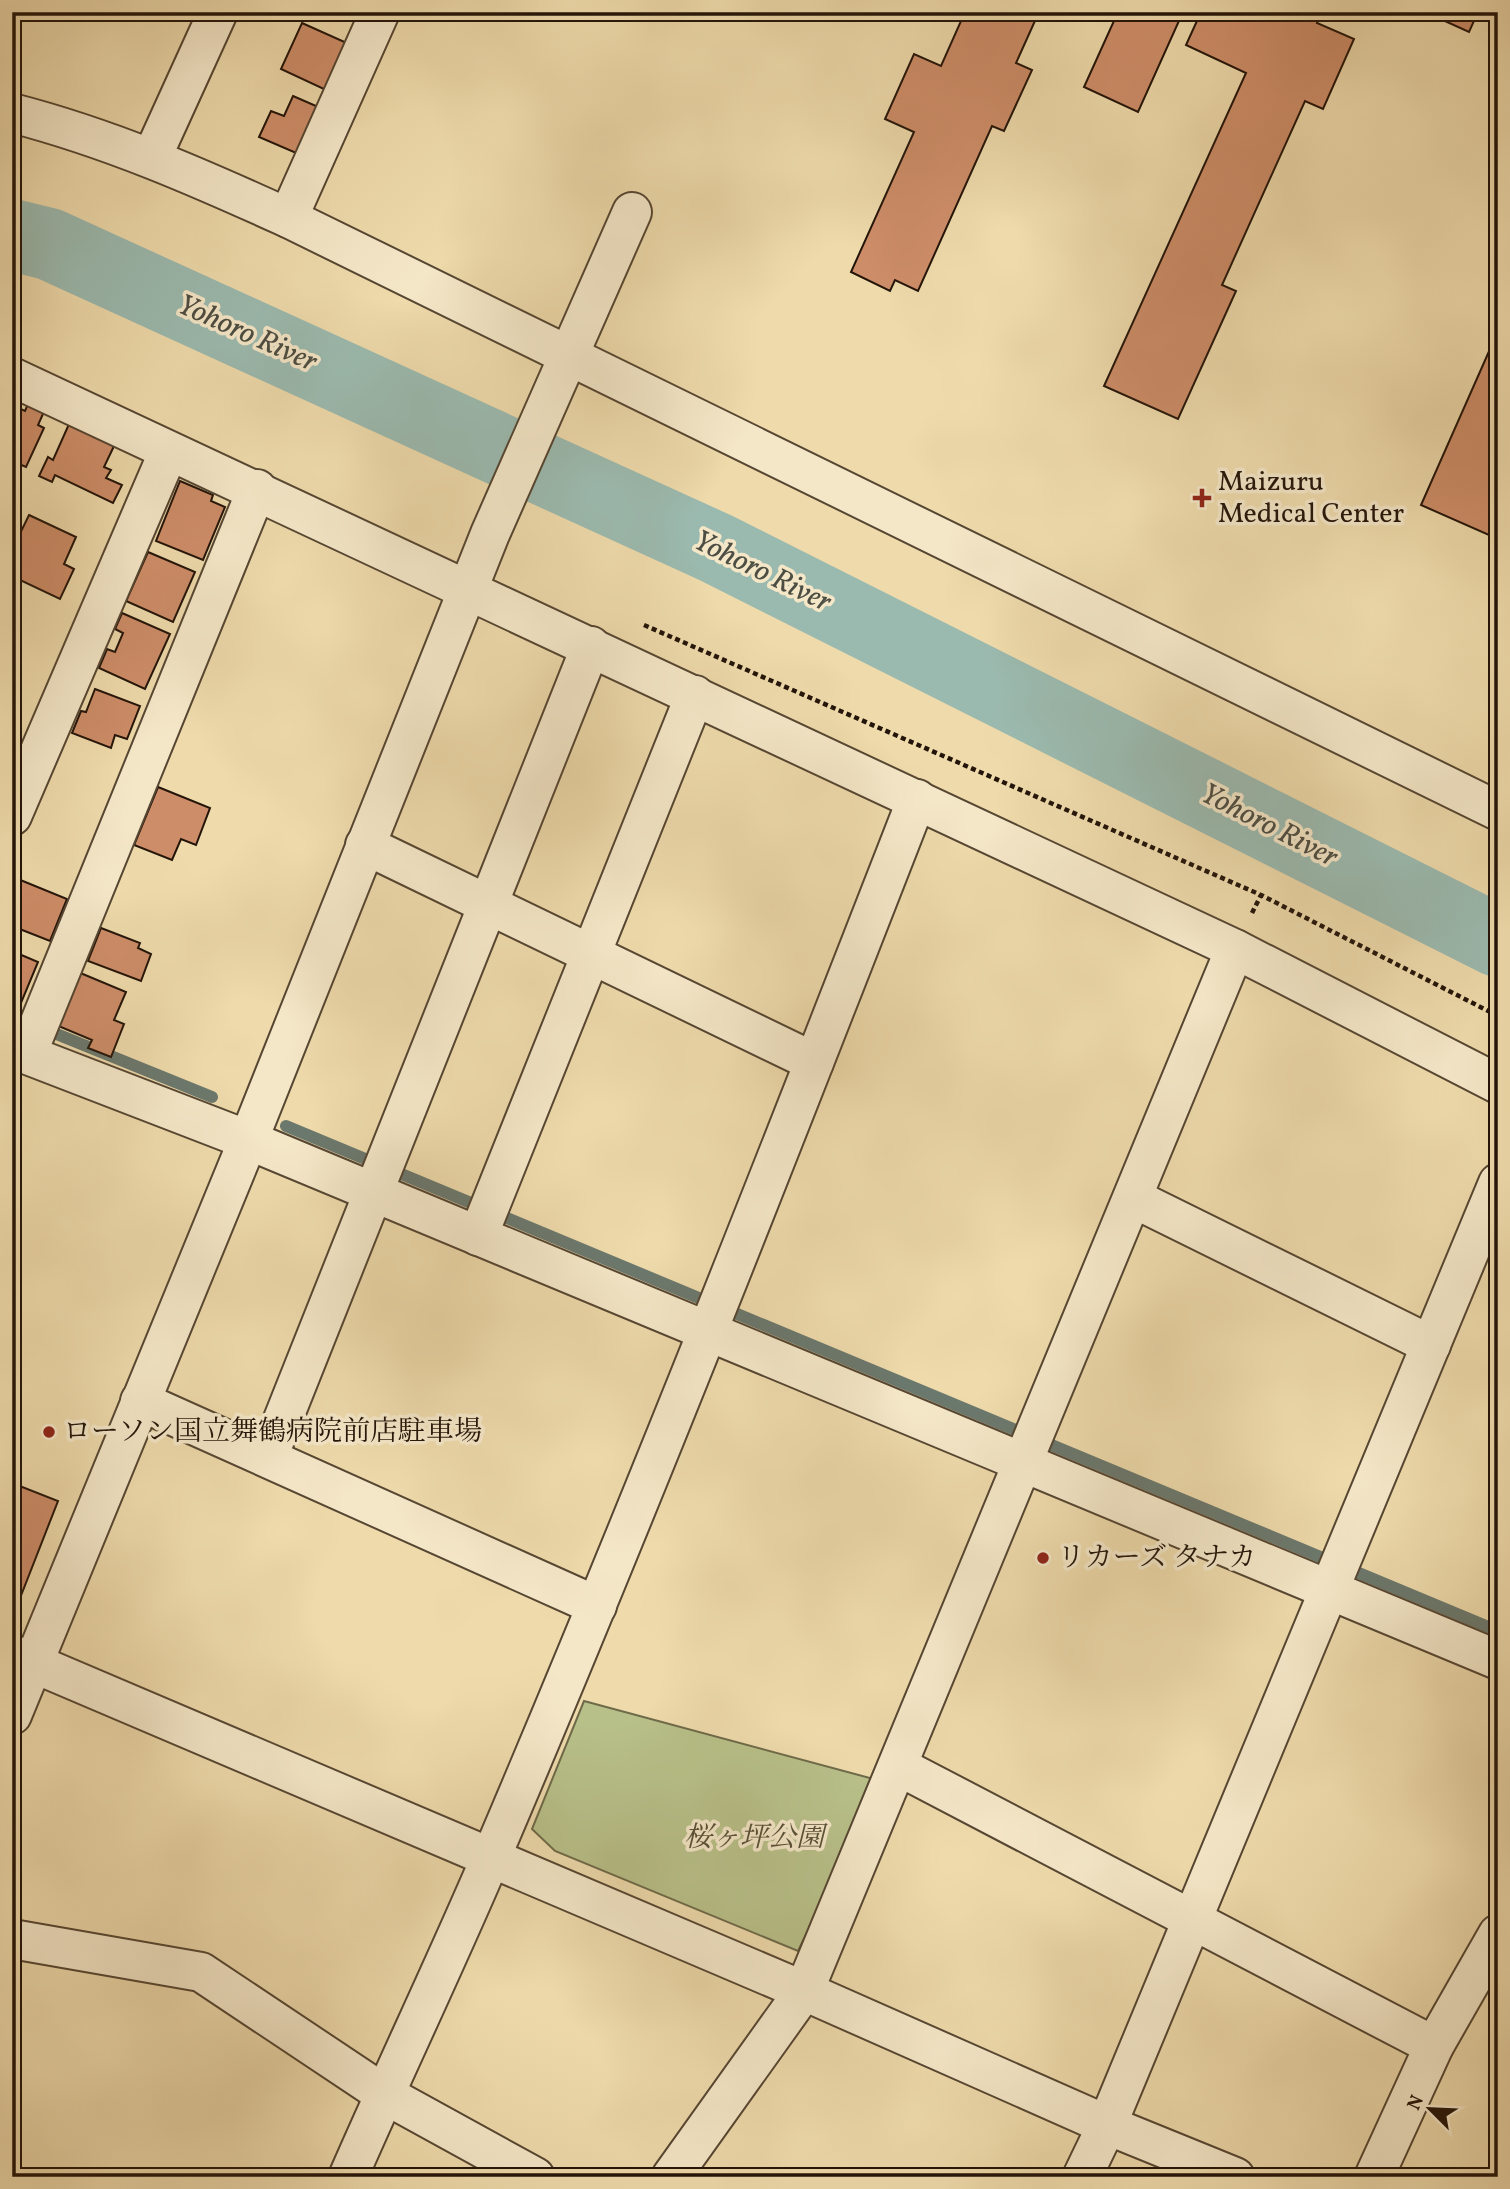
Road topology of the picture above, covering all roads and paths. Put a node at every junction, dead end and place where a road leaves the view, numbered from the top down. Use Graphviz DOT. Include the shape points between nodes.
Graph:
graph roads {
  1 [pos="218,12"];
  2 [pos="380,12"];
  3 [pos="12,113"];
  4 [pos="152,157"];
  5 [pos="632,212"];
  6 [pos="288,218"];
  7 [pos="569,357"];
  8 [pos="12,377"];
  9 [pos="168,453"];
  10 [pos="257,489"];
  11 [pos="468,589"];
  12 [pos="636,621"];
  13 [pos="591,646"];
  14 [pos="695,695"];
  15 [pos="918,799"];
  16 [pos="1498,811"];
  17 [pos="12,816"];
  18 [pos="365,845"];
  19 [pos="488,905"];
  20 [pos="1235,949"];
  21 [pos="591,955"];
  22 [pos="1498,1016"];
  23 [pos="19,1052"];
  24 [pos="814,1062"];
  25 [pos="1498,1084"];
  26 [pos="247,1140"];
  27 [pos="1498,1183"];
  28 [pos="373,1192"];
  29 [pos="1133,1198"];
  30 [pos="478,1236"];
  31 [pos="708,1328"];
  32 [pos="1431,1345"];
  33 [pos="141,1402"];
  34 [pos="268,1457"];
  35 [pos="1025,1462"];
  36 [pos="1329,1590"];
  37 [pos="597,1606"];
  38 [pos="23,1659"];
  39 [pos="1498,1660"];
  40 [pos="12,1715"];
  41 [pos="898,1766"];
  42 [pos="490,1859"];
  43 [pos="1192,1919"];
  44 [pos="1498,1934"];
  45 [pos="12,1939"];
  46 [pos="804,1991"];
  47 [pos="1434,2046"];
  48 [pos="384,2094"];
  49 [pos="1107,2125"];
  50 [pos="348,2177"];
  51 [pos="535,2177"];
  52 [pos="671,2177"];
  53 [pos="1082,2177"];
  54 [pos="1235,2177"];
  55 [pos="1374,2177"];
  1 -- 4 [label="street"];
  2 -- 6 [label="street"];
  3 -- 4 [label="street"];
  4 -- 6 [label="street"];
  5 -- 7 [label="street"];
  6 -- 7 [label="street"];
  7 -- 11 [label="street"];
  7 -- 16 [label="street"];
  8 -- 9 [label="street"];
  9 -- 10 [label="street"];
  9 -- 17 [label="street"];
  10 -- 11 [label="street"];
  10 -- 23 [label="street"];
  11 -- 13 [label="street"];
  11 -- 18 [label="street"];
  12 -- 22 [label="path" via="1261,895"];
  13 -- 14 [label="street"];
  13 -- 19 [label="street"];
  14 -- 15 [label="street"];
  14 -- 21 [label="street"];
  15 -- 20 [label="street"];
  15 -- 24 [label="street"];
  18 -- 19 [label="street"];
  18 -- 26 [label="street"];
  19 -- 21 [label="street"];
  19 -- 28 [label="street"];
  20 -- 25 [label="street"];
  20 -- 29 [label="street"];
  21 -- 24 [label="street"];
  21 -- 30 [label="street"];
  23 -- 26 [label="street"];
  24 -- 31 [label="street"];
  26 -- 28 [label="street"];
  26 -- 33 [label="street"];
  27 -- 32 [label="street"];
  28 -- 30 [label="street"];
  28 -- 34 [label="street"];
  29 -- 32 [label="street"];
  29 -- 35 [label="street"];
  30 -- 31 [label="street"];
  31 -- 35 [label="street"];
  31 -- 37 [label="street"];
  32 -- 36 [label="street"];
  33 -- 34 [label="street"];
  33 -- 38 [label="street"];
  34 -- 37 [label="street"];
  35 -- 36 [label="street"];
  35 -- 41 [label="street"];
  36 -- 39 [label="street"];
  36 -- 43 [label="street"];
  37 -- 42 [label="street"];
  38 -- 40 [label="street"];
  38 -- 42 [label="street"];
  41 -- 43 [label="street"];
  41 -- 46 [label="street"];
  42 -- 46 [label="street"];
  42 -- 48 [label="street"];
  43 -- 47 [label="street"];
  43 -- 49 [label="street"];
  44 -- 47 [label="street"];
  45 -- 48 [label="street" via="201,1972"];
  46 -- 49 [label="street"];
  46 -- 52 [label="street"];
  47 -- 55 [label="street"];
  48 -- 50 [label="street"];
  48 -- 51 [label="street"];
  49 -- 53 [label="street"];
  49 -- 54 [label="street"];
}
